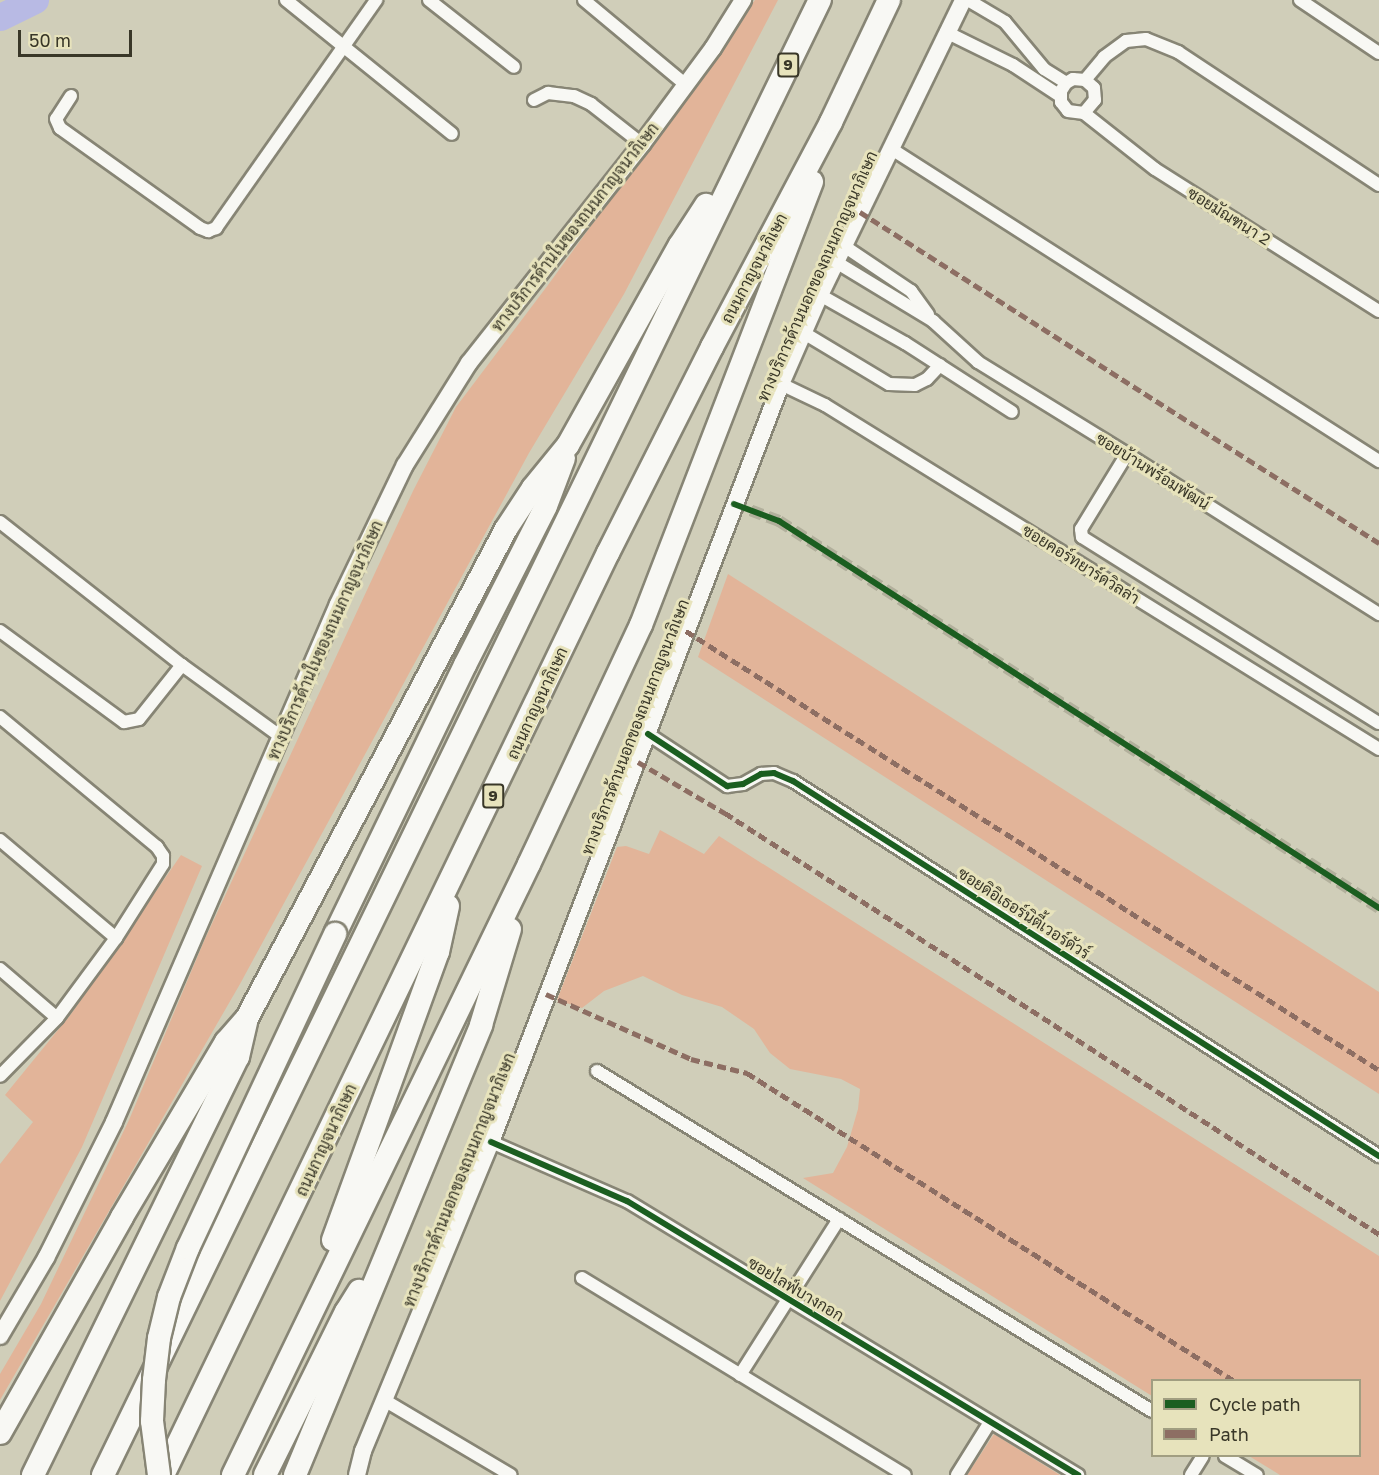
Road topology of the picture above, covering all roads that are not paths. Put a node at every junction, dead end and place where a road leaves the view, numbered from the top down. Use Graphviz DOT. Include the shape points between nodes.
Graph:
graph roads {
  1 [pos="286,0"];
  2 [pos="376,0"];
  3 [pos="429,0"];
  4 [pos="584,0"];
  5 [pos="743,0"];
  6 [pos="820,0"];
  7 [pos="889,0"];
  8 [pos="963,0"];
  9 [pos="968,0"];
  10 [pos="1300,0"];
  11 [pos="946,32"];
  12 [pos="343,44"];
  13 [pos="1379,53"];
  14 [pos="514,67"];
  15 [pos="1085,80"];
  16 [pos="1066,83"];
  17 [pos="686,85"];
  18 [pos="71,96"];
  19 [pos="1060,96"];
  20 [pos="534,100"];
  21 [pos="1084,113"];
  22 [pos="831,122"];
  23 [pos="756,129"];
  24 [pos="452,134"];
  25 [pos="642,144"];
  26 [pos="890,148"];
  27 [pos="1379,185"];
  28 [pos="844,246"];
  29 [pos="836,262"];
  30 [pos="820,295"];
  31 [pos="1379,311"];
  32 [pos="933,321"];
  33 [pos="804,333"];
  34 [pos="939,365"];
  35 [pos="781,384"];
  36 [pos="1012,412"];
  37 [pos="568,445"];
  38 [pos="1127,454"];
  39 [pos="1379,461"];
  40 [pos="0,522"];
  41 [pos="1379,614"];
  42 [pos="0,631"];
  43 [pos="182,665"];
  44 [pos="0,717"];
  45 [pos="1379,723"];
  46 [pos="648,735"];
  47 [pos="281,737"];
  48 [pos="1379,749"];
  49 [pos="0,840"];
  50 [pos="529,864"];
  51 [pos="454,878"];
  52 [pos="116,938"];
  53 [pos="0,969"];
  54 [pos="57,1018"];
  55 [pos="247,1018"];
  56 [pos="597,1071"];
  57 [pos="0,1076"];
  58 [pos="491,1142"];
  59 [pos="1379,1156"];
  60 [pos="839,1219"];
  61 [pos="392,1239"];
  62 [pos="582,1278"];
  63 [pos="786,1300"];
  64 [pos="314,1308"];
  65 [pos="0,1336"];
  66 [pos="740,1375"];
  67 [pos="384,1400"];
  68 [pos="1151,1410"];
  69 [pos="990,1422"];
  70 [pos="0,1433"];
  71 [pos="1202,1457"];
  72 [pos="1228,1457"];
  73 [pos="33,1475"];
  74 [pos="103,1475"];
  75 [pos="159,1475"];
  76 [pos="163,1475"];
  77 [pos="233,1475"];
  78 [pos="265,1475"];
  79 [pos="295,1475"];
  80 [pos="357,1475"];
  81 [pos="511,1475"];
  82 [pos="905,1475"];
  83 [pos="957,1475"];
  84 [pos="1078,1475"];
  85 [pos="1191,1475"];
  86 [pos="1257,1475"];
  1 -- 12 [label="street"];
  2 -- 12 [label="street"];
  3 -- 14 [label="street"];
  4 -- 17 [label="street"];
  5 -- 17 [label="main road, ทางบริการด้านในของถนนกาญจนาภิเษก"];
  6 -- 23 [label="highway, 9"];
  7 -- 22 [label="highway, ถนนกาญจนาภิเษก / 9"];
  8 -- 11 [label="main road, ทางบริการด้านนอกของถนนกาญจนาภิเษก"];
  9 -- 16 [label="street" via="1005,22 1044,69"];
  10 -- 13 [label="street"];
  11 -- 19 [label="street, ซอยมัณฑนา 2" via="1013,65"];
  11 -- 26 [label="main road, ทางบริการด้านนอกของถนนกาญจนาภิเษก"];
  12 -- 18 [label="street" via="216,228 208,231 60,128 56,119"];
  12 -- 24 [label="street"];
  15 -- 16 [label="street"];
  15 -- 21 [label="street" via="1096,94 1093,106"];
  15 -- 27 [label="street" via="1104,57 1126,41 1146,39 1178,52"];
  16 -- 19 [label="street"];
  17 -- 25 [label="main road, ทางบริการด้านในของถนนกาญจนาภิเษก"];
  19 -- 21 [label="street, ซอยมัณฑนา 2" via="1068,111"];
  20 -- 25 [label="street" via="548,93 574,96 591,104"];
  21 -- 31 [label="street, ซอยมัณฑนา 2" via="1155,169"];
  22 -- 50 [label="highway" via="794,232 641,625"];
  22 -- 51 [label="highway, ถนนกาญจนาภิเษก / 9" via="608,553"];
  23 -- 37 [label="highway" via="680,245"];
  23 -- 74 [label="highway, 9"];
  25 -- 47 [label="main road, ทางบริการด้านในของถนนกาญจนาภิเษก" via="506,313 448,393 400,475 338,604"];
  26 -- 28 [label="main road, ทางบริการด้านนอกของถนนกาญจนาภิเษก"];
  26 -- 39 [label="street"];
  28 -- 29 [label="main road, ทางบริการด้านนอกของถนนกาญจนาภิเษก"];
  28 -- 32 [label="street, ซอยบ้านพร้อมพัฒน์" via="911,291"];
  29 -- 30 [label="main road, ทางบริการด้านนอกของถนนกาญจนาภิเษก"];
  29 -- 32 [label="street, ซอยบ้านพร้อมพัฒน์"];
  30 -- 33 [label="main road, ทางบริการด้านนอกของถนนกาญจนาภิเษก"];
  30 -- 34 [label="street"];
  32 -- 38 [label="street, ซอยบ้านพร้อมพัฒน์" via="978,362"];
  33 -- 34 [label="street" via="889,384 915,385 927,380"];
  33 -- 35 [label="main road, ทางบริการด้านนอกของถนนกาญจนาภิเษก"];
  34 -- 36 [label="street"];
  35 -- 46 [label="main road, ทางบริการด้านนอกของถนนกาญจนาภิเษก"];
  35 -- 48 [label="street, ซอยคอร์ทยาร์ดวิลล่า" via="825,405"];
  37 -- 55 [label="highway" via="506,529"];
  37 -- 75 [label="highway, bridge" via="546,506 335,934 188,1248 169,1297 159,1338 152,1421"];
  38 -- 41 [label="street, ซอยบ้านพร้อมพัฒน์"];
  38 -- 45 [label="street" via="1081,528 1082,537"];
  40 -- 43 [label="street"];
  42 -- 43 [label="street" via="124,722 139,719"];
  43 -- 47 [label="street"];
  44 -- 52 [label="street" via="163,856 163,864"];
  46 -- 58 [label="main road, ทางบริการด้านนอกของถนนกาญจนาภิเษก"];
  46 -- 59 [label="street, ซอยดิอิเธอร์นิตี้เวอร์ดัวร์" via="727,786 774,773 793,781"];
  47 -- 65 [label="main road, ทางบริการด้านในของถนนกาญจนาภิเษก" via="114,1122 46,1258"];
  49 -- 52 [label="street"];
  50 -- 61 [label="highway" via="481,1025"];
  50 -- 64 [label="highway"];
  51 -- 64 [label="highway" via="438,952 329,1250"];
  51 -- 76 [label="highway, ถนนกาญจนาภิเษก / 9" via="400,981"];
  52 -- 54 [label="street"];
  53 -- 54 [label="street"];
  54 -- 57 [label="street"];
  55 -- 70 [label="highway" via="226,1042"];
  55 -- 73 [label="highway" via="238,1057"];
  56 -- 60 [label="street"];
  58 -- 63 [label="street, ซอยไลฟ์บางกอก" via="627,1201"];
  58 -- 67 [label="main road, ทางบริการด้านนอกของถนนกาญจนาภิเษก"];
  60 -- 63 [label="street"];
  60 -- 68 [label="street"];
  61 -- 78 [label="highway" via="346,1312"];
  61 -- 79 [label="highway"];
  62 -- 66 [label="street"];
  63 -- 66 [label="street"];
  63 -- 69 [label="street, ซอยไลฟ์บางกอก"];
  64 -- 77 [label="highway"];
  66 -- 82 [label="street"];
  67 -- 80 [label="main road, ทางบริการด้านนอกของถนนกาญจนาภิเษก"];
  67 -- 81 [label="street"];
  69 -- 83 [label="street"];
  69 -- 84 [label="street, ซอยไลฟ์บางกอก"];
  71 -- 85 [label="street"];
  72 -- 86 [label="street"];
}
